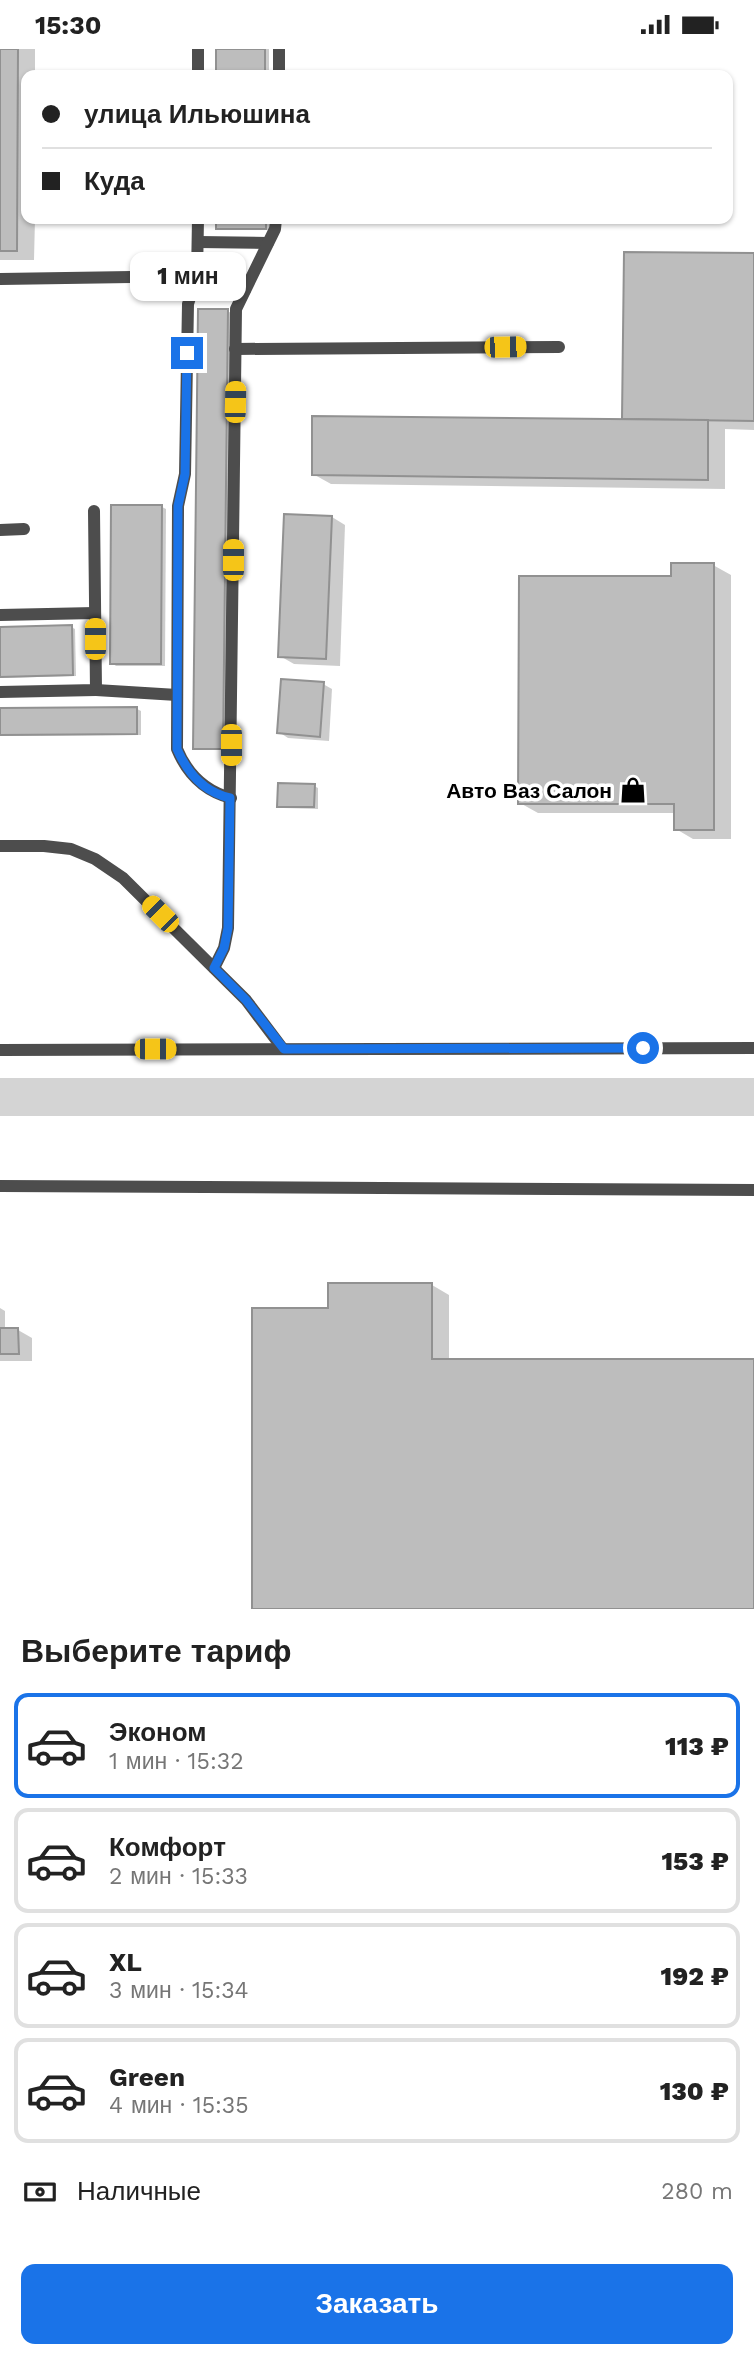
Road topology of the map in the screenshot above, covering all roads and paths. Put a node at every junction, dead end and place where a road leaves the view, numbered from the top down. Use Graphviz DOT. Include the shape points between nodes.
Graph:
graph roads {
  1 [pos="198,49"];
  2 [pos="279,49"];
  3 [pos="198,70"];
  4 [pos="279,70"];
  5 [pos="198,224"];
  6 [pos="276,224"];
  7 [pos="198,242"];
  8 [pos="268,243"];
  9 [pos="197,276"];
  10 [pos="0,279"];
  11 [pos="245,290"];
  12 [pos="559,347"];
  13 [pos="235,349"];
  14 [pos="94,511"];
  15 [pos="0,530"];
  16 [pos="24,530"];
  17 [pos="95,613"];
  18 [pos="0,615"];
  19 [pos="96,690"];
  20 [pos="0,692"];
  21 [pos="177,695"];
  22 [pos="230,798"];
  23 [pos="0,846"];
  24 [pos="214,968"];
  25 [pos="754,1048"];
  26 [pos="284,1049"];
  27 [pos="0,1050"];
  28 [pos="0,1186"];
  29 [pos="754,1190"];
  1 -- 3 [label="street"];
  2 -- 4 [label="street"];
  5 -- 7 [label="street"];
  6 -- 8 [label="street"];
  7 -- 8 [label="street"];
  7 -- 9 [label="street"];
  8 -- 11 [label="street"];
  9 -- 10 [label="street"];
  9 -- 11 [label="street"];
  9 -- 21 [label="street" via="188,304 185,474 178,506"];
  11 -- 13 [label="street" via="236,309"];
  12 -- 13 [label="street"];
  13 -- 22 [label="street"];
  14 -- 17 [label="street"];
  15 -- 16 [label="street"];
  17 -- 18 [label="street"];
  17 -- 19 [label="street"];
  19 -- 20 [label="street"];
  19 -- 21 [label="street"];
  21 -- 22 [label="street" via="177,749 184,765 205,787"];
  22 -- 24 [label="street" via="228,928"];
  23 -- 24 [label="street" via="71,849 95,859 123,878"];
  24 -- 26 [label="street"];
  25 -- 26 [label="street"];
  26 -- 27 [label="street"];
  28 -- 29 [label="street"];
}
